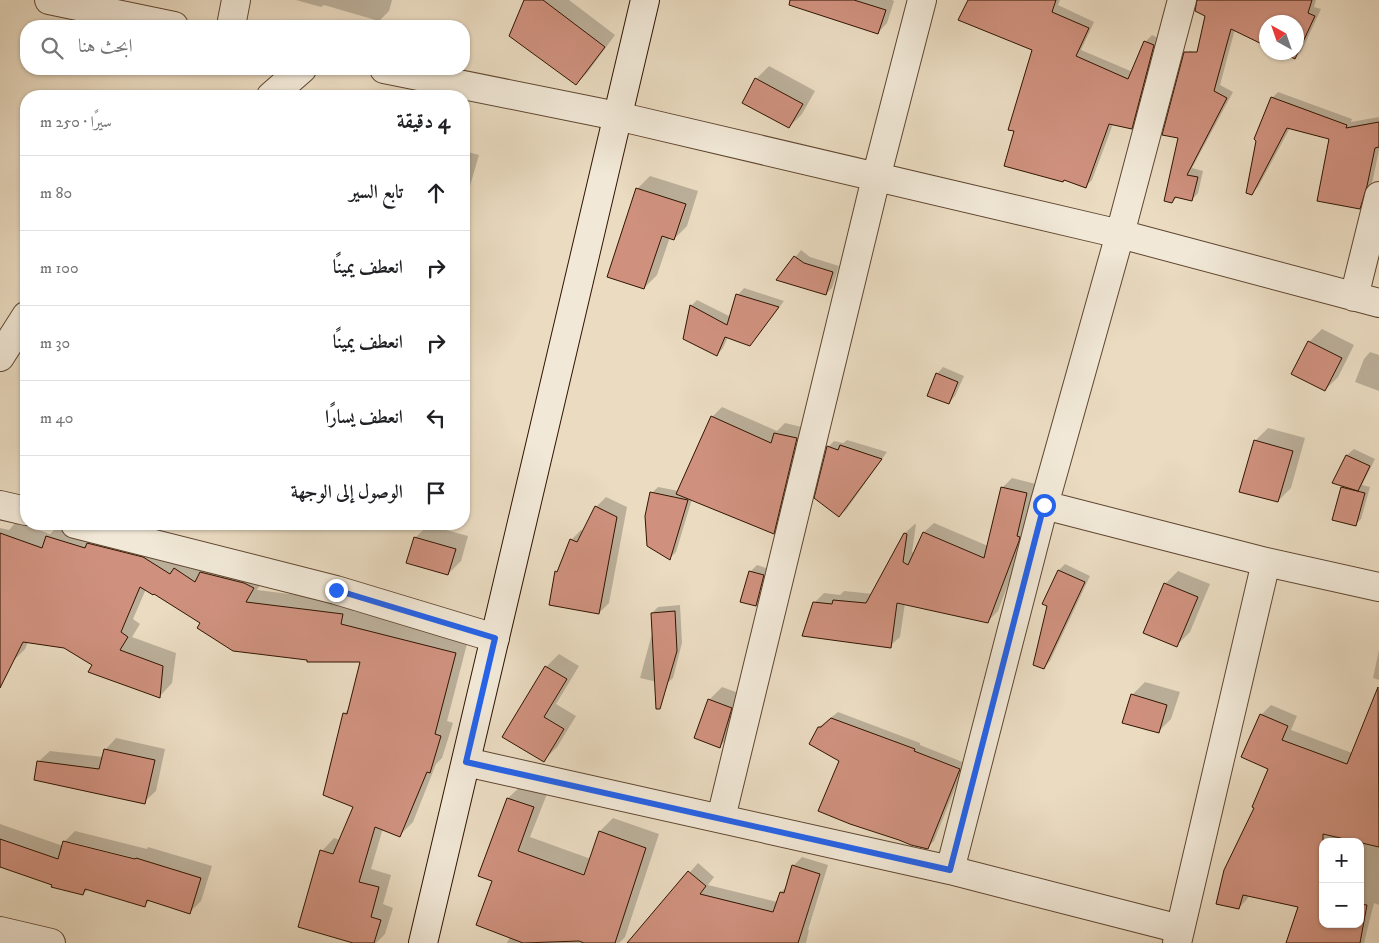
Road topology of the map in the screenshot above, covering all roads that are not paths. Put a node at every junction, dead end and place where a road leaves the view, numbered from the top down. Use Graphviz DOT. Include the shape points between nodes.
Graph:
graph roads {
  1 [pos="49,0"];
  2 [pos="236,0"];
  3 [pos="645,0"];
  4 [pos="922,0"];
  5 [pos="1182,0"];
  6 [pos="145,20"];
  7 [pos="231,20"];
  8 [pos="295,75"];
  9 [pos="414,75"];
  10 [pos="279,90"];
  11 [pos="617,116"];
  12 [pos="876,178"];
  13 [pos="1379,196"];
  14 [pos="1120,234"];
  15 [pos="1367,300"];
  16 [pos="20,325"];
  17 [pos="0,357"];
  18 [pos="0,505"];
  19 [pos="1044,505"];
  20 [pos="20,510"];
  21 [pos="99,530"];
  22 [pos="1266,562"];
  23 [pos="1379,587"];
  24 [pos="495,638"];
  25 [pos="466,762"];
  26 [pos="721,818"];
  27 [pos="950,870"];
  28 [pos="0,931"];
  29 [pos="1178,936"];
  30 [pos="51,943"];
  31 [pos="422,943"];
  1 -- 6 [label="street"];
  2 -- 7 [label="street"];
  3 -- 11 [label="street"];
  4 -- 12 [label="street"];
  5 -- 14 [label="street"];
  8 -- 10 [label="street"];
  9 -- 11 [label="street"];
  11 -- 12 [label="street"];
  11 -- 24 [label="street"];
  12 -- 14 [label="street"];
  12 -- 26 [label="street"];
  13 -- 15 [label="street"];
  14 -- 15 [label="street"];
  14 -- 19 [label="street"];
  16 -- 17 [label="street"];
  18 -- 20 [label="street"];
  19 -- 22 [label="street"];
  19 -- 27 [label="street"];
  21 -- 24 [label="street" via="336,590"];
  22 -- 23 [label="street"];
  22 -- 29 [label="street"];
  24 -- 25 [label="street"];
  25 -- 26 [label="street"];
  25 -- 31 [label="street"];
  26 -- 27 [label="street"];
  27 -- 29 [label="street"];
  28 -- 30 [label="street"];
}
